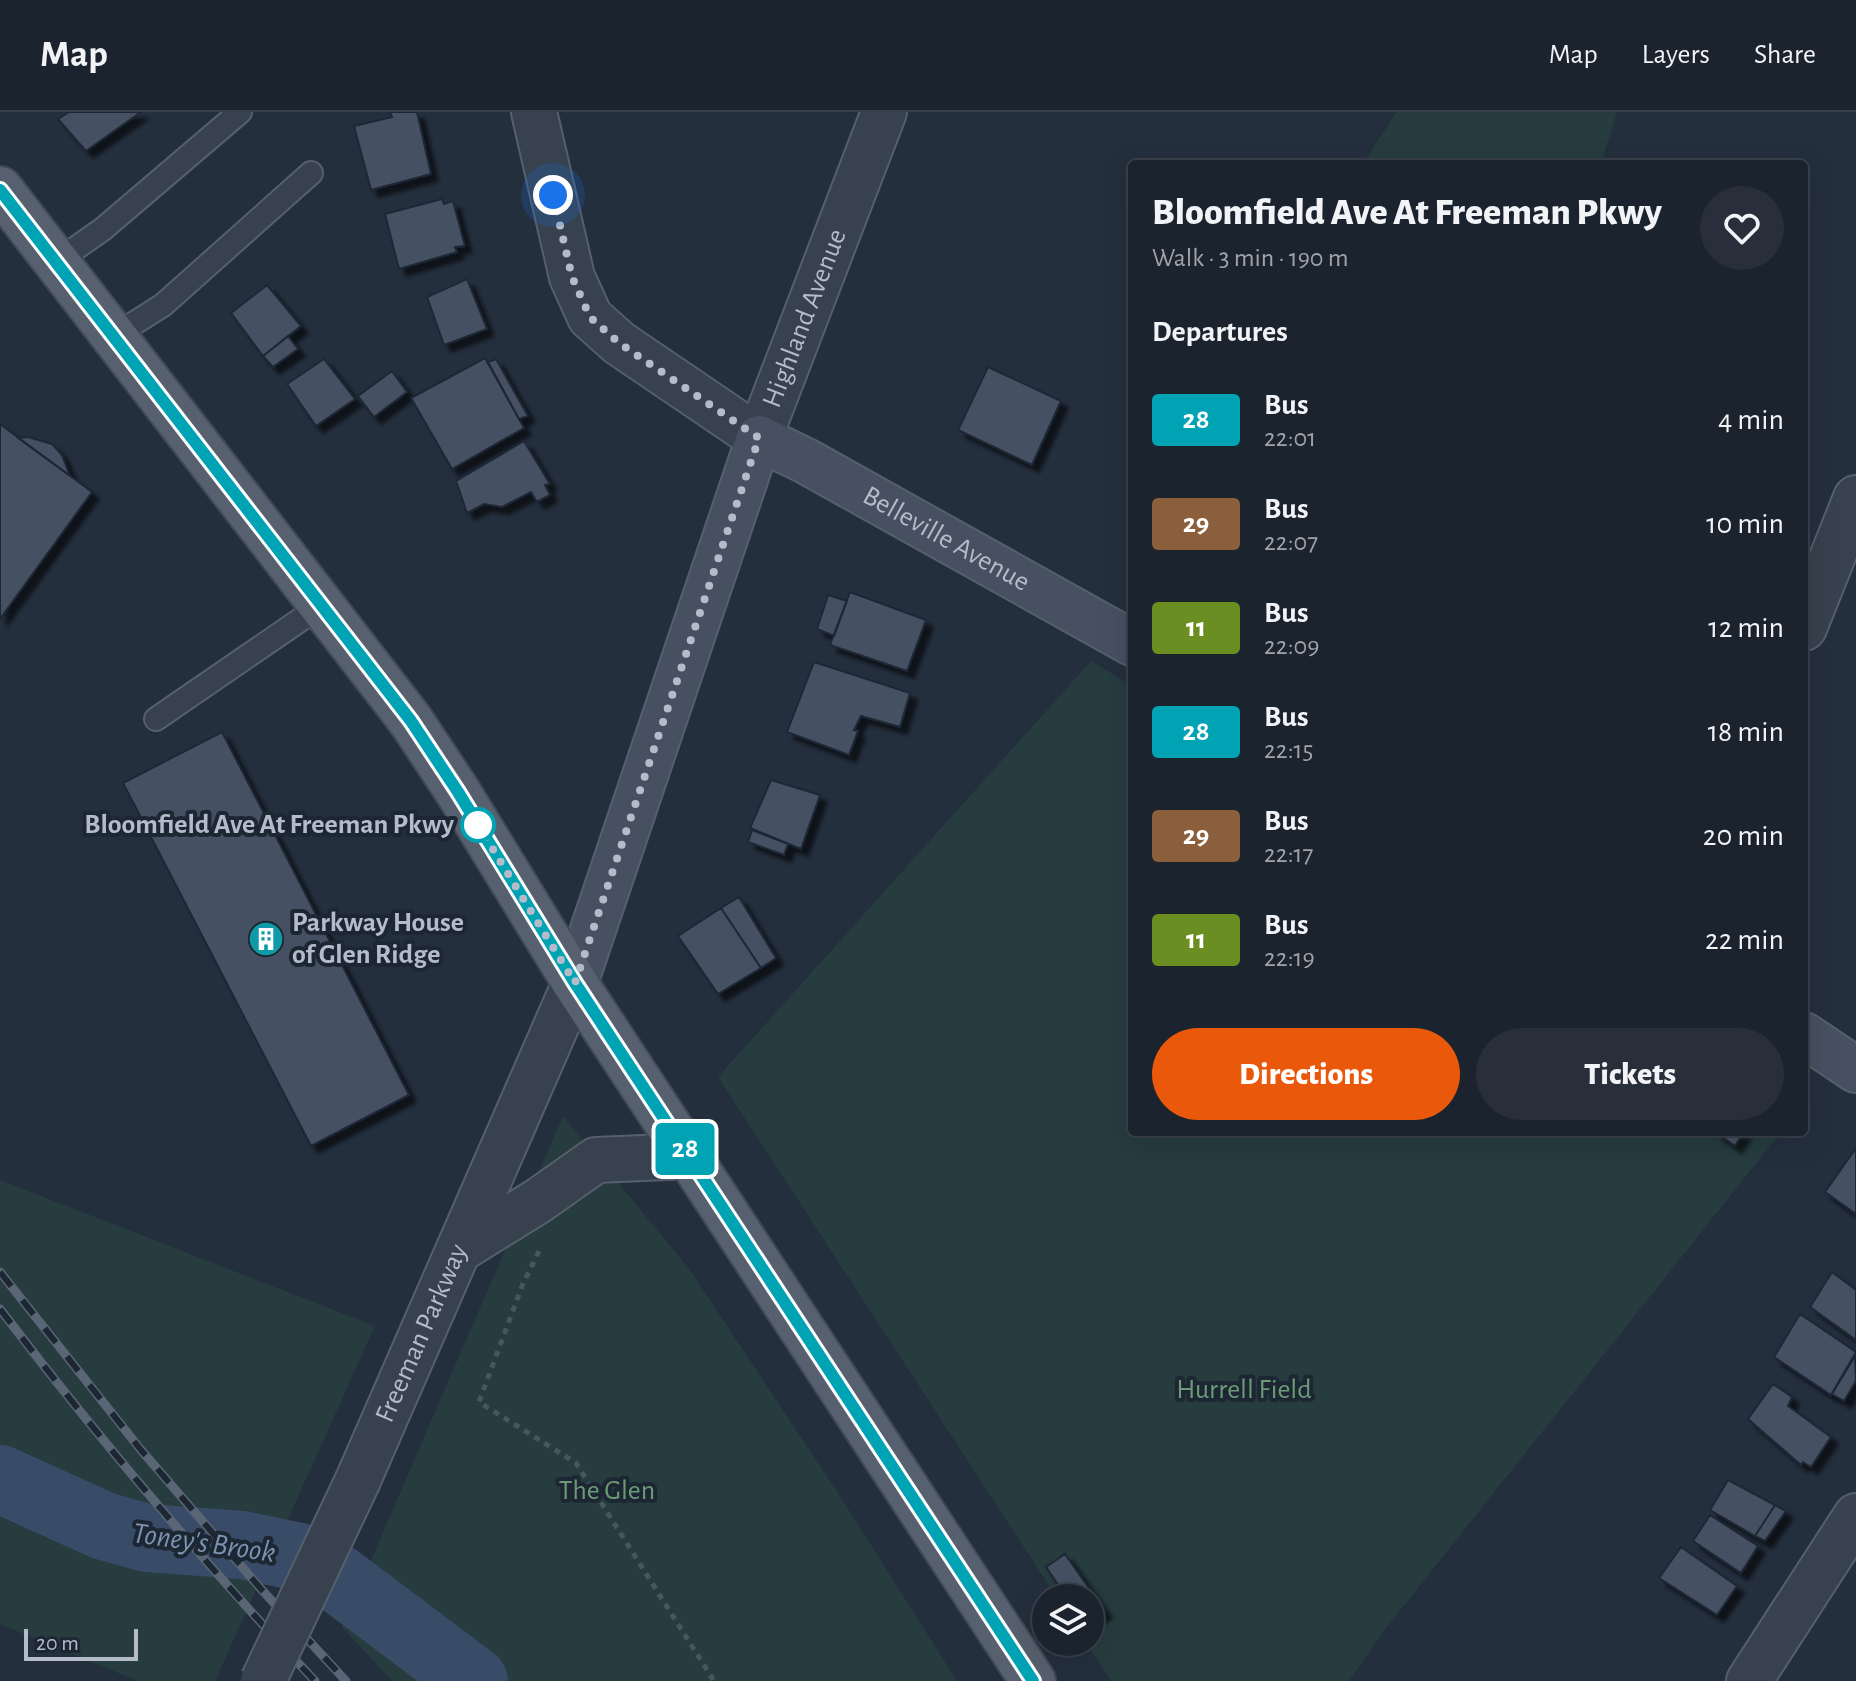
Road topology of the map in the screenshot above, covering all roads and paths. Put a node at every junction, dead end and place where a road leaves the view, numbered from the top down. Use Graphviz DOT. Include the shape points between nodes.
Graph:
graph roads {
  1 [pos="240,112"];
  2 [pos="534,112"];
  3 [pos="884,112"];
  4 [pos="311,173"];
  5 [pos="0,189"];
  6 [pos="56,262"];
  7 [pos="114,336"];
  8 [pos="759,438"];
  9 [pos="1856,498"];
  10 [pos="322,605"];
  11 [pos="1808,618"];
  12 [pos="1128,641"];
  13 [pos="156,719"];
  14 [pos="575,983"];
  15 [pos="1808,1038"];
  16 [pos="1856,1070"];
  17 [pos="689,1156"];
  18 [pos="541,1248"];
  19 [pos="459,1250"];
  20 [pos="1856,1516"];
  21 [pos="263,1681"];
  22 [pos="714,1681"];
  23 [pos="1033,1681"];
  24 [pos="1749,1681"];
  1 -- 6 [label="lane" via="103,229"];
  2 -- 8 [label="street" via="572,277 590,317 619,343"];
  3 -- 8 [label="street, Highland Avenue"];
  4 -- 7 [label="lane" via="163,305"];
  5 -- 6 [label="main road"];
  6 -- 7 [label="main road"];
  7 -- 10 [label="main road"];
  8 -- 12 [label="main road, Belleville Avenue"];
  8 -- 14 [label="main road, Highland Avenue"];
  9 -- 11 [label="street"];
  10 -- 13 [label="lane"];
  10 -- 14 [label="main road" via="435,756"];
  14 -- 17 [label="main road"];
  14 -- 19 [label="street, Freeman Parkway"];
  15 -- 16 [label="main road"];
  17 -- 19 [label="street" via="596,1160"];
  17 -- 23 [label="main road"];
  18 -- 22 [label="path" via="479,1402 576,1463"];
  19 -- 21 [label="street, Freeman Parkway, bridge"];
  20 -- 24 [label="street"];
}
